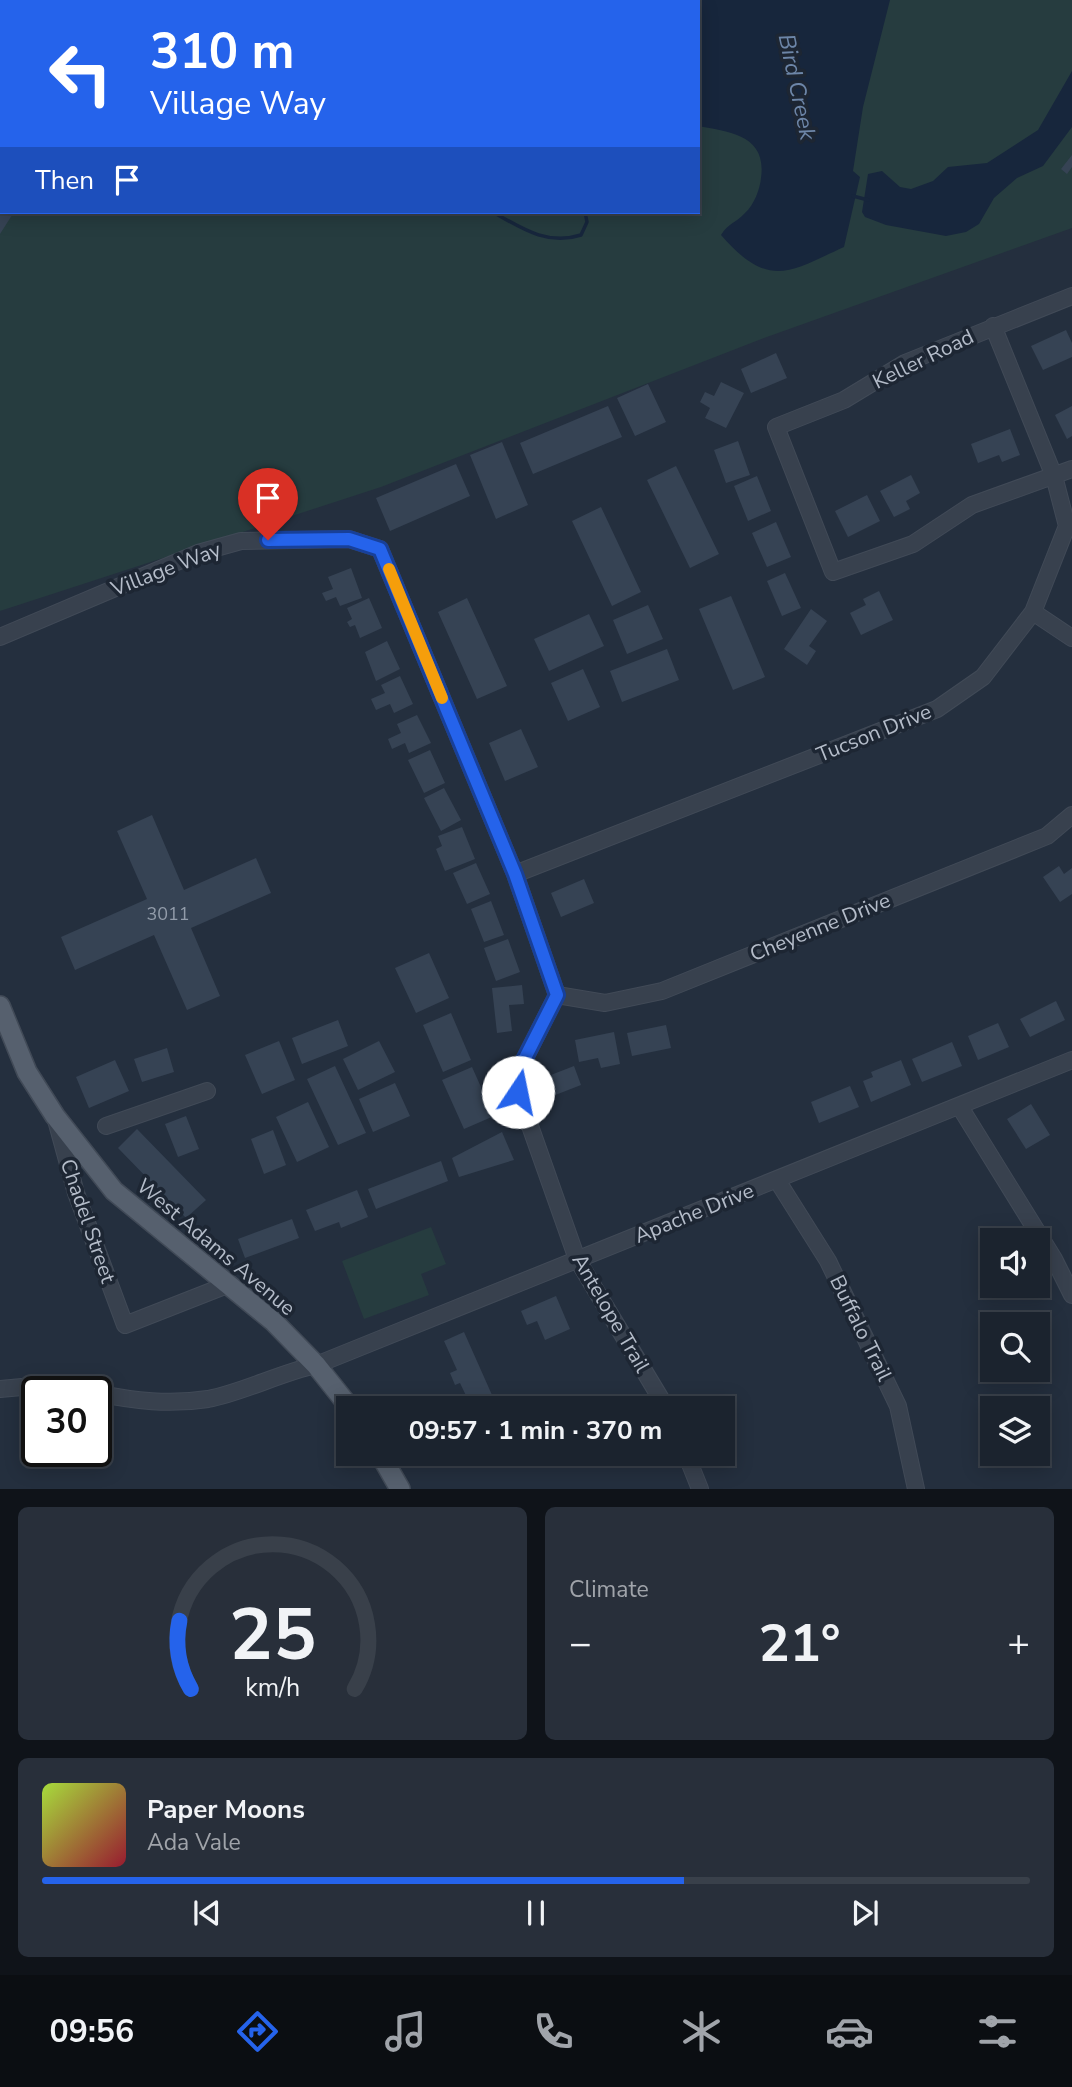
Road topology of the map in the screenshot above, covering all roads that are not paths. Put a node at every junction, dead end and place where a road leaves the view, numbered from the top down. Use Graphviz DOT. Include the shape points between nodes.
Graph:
graph roads {
  1 [pos="1072,296"];
  2 [pos="993,326"];
  3 [pos="1072,469"];
  4 [pos="1054,476"];
  5 [pos="1033,612"];
  6 [pos="0,636"];
  7 [pos="1072,638"];
  8 [pos="1072,815"];
  9 [pos="515,874"];
  10 [pos="557,995"];
  11 [pos="0,1006"];
  12 [pos="1072,1060"];
  13 [pos="207,1091"];
  14 [pos="960,1107"];
  15 [pos="55,1116"];
  16 [pos="106,1126"];
  17 [pos="777,1180"];
  18 [pos="577,1259"];
  19 [pos="227,1285"];
  20 [pos="1072,1295"];
  21 [pos="316,1365"];
  22 [pos="21,1387"];
  23 [pos="0,1389"];
  24 [pos="112,1396"];
  25 [pos="341,1396"];
  26 [pos="659,1396"];
  27 [pos="387,1466"];
  28 [pos="691,1466"];
  29 [pos="400,1489"];
  30 [pos="700,1489"];
  31 [pos="916,1489"];
  1 -- 2 [label="street, Keller Road"];
  2 -- 4 [label="street, Tucson Drive"];
  2 -- 4 [label="street, Keller Road" via="905,363 844,400 776,426 833,572 913,544 972,505"];
  3 -- 4 [label="street"];
  4 -- 5 [label="street, Tucson Drive" via="1067,526"];
  5 -- 7 [label="street"];
  5 -- 9 [label="street, Tucson Drive" via="983,677 937,709"];
  6 -- 9 [label="street, Village Way" via="198,553 241,541 349,539 380,549"];
  8 -- 10 [label="street, Cheyenne Drive" via="1047,836 662,990 605,1003"];
  9 -- 10 [label="street"];
  10 -- 18 [label="street, Antelope Trail" via="524,1060 518,1092"];
  11 -- 15 [label="main road, West Adams Avenue" via="27,1072"];
  12 -- 14 [label="street, Apache Drive"];
  13 -- 16 [label="street"];
  14 -- 17 [label="street, Apache Drive"];
  14 -- 20 [label="street"];
  15 -- 19 [label="main road, West Adams Avenue" via="114,1191"];
  15 -- 19 [label="street, Chadel Street" via="76,1193 125,1325"];
  17 -- 18 [label="street, Apache Drive"];
  17 -- 31 [label="street, Buffalo Trail" via="828,1261 898,1406"];
  18 -- 21 [label="street, Apache Drive"];
  18 -- 26 [label="street, Antelope Trail"];
  19 -- 21 [label="main road, West Adams Avenue" via="274,1322"];
  21 -- 24 [label="street, Apache Drive" via="211,1399 152,1404"];
  21 -- 25 [label="main road, West Adams Avenue"];
  22 -- 23 [label="street"];
  27 -- 29 [label="main road"];
  28 -- 30 [label="street"];
}
